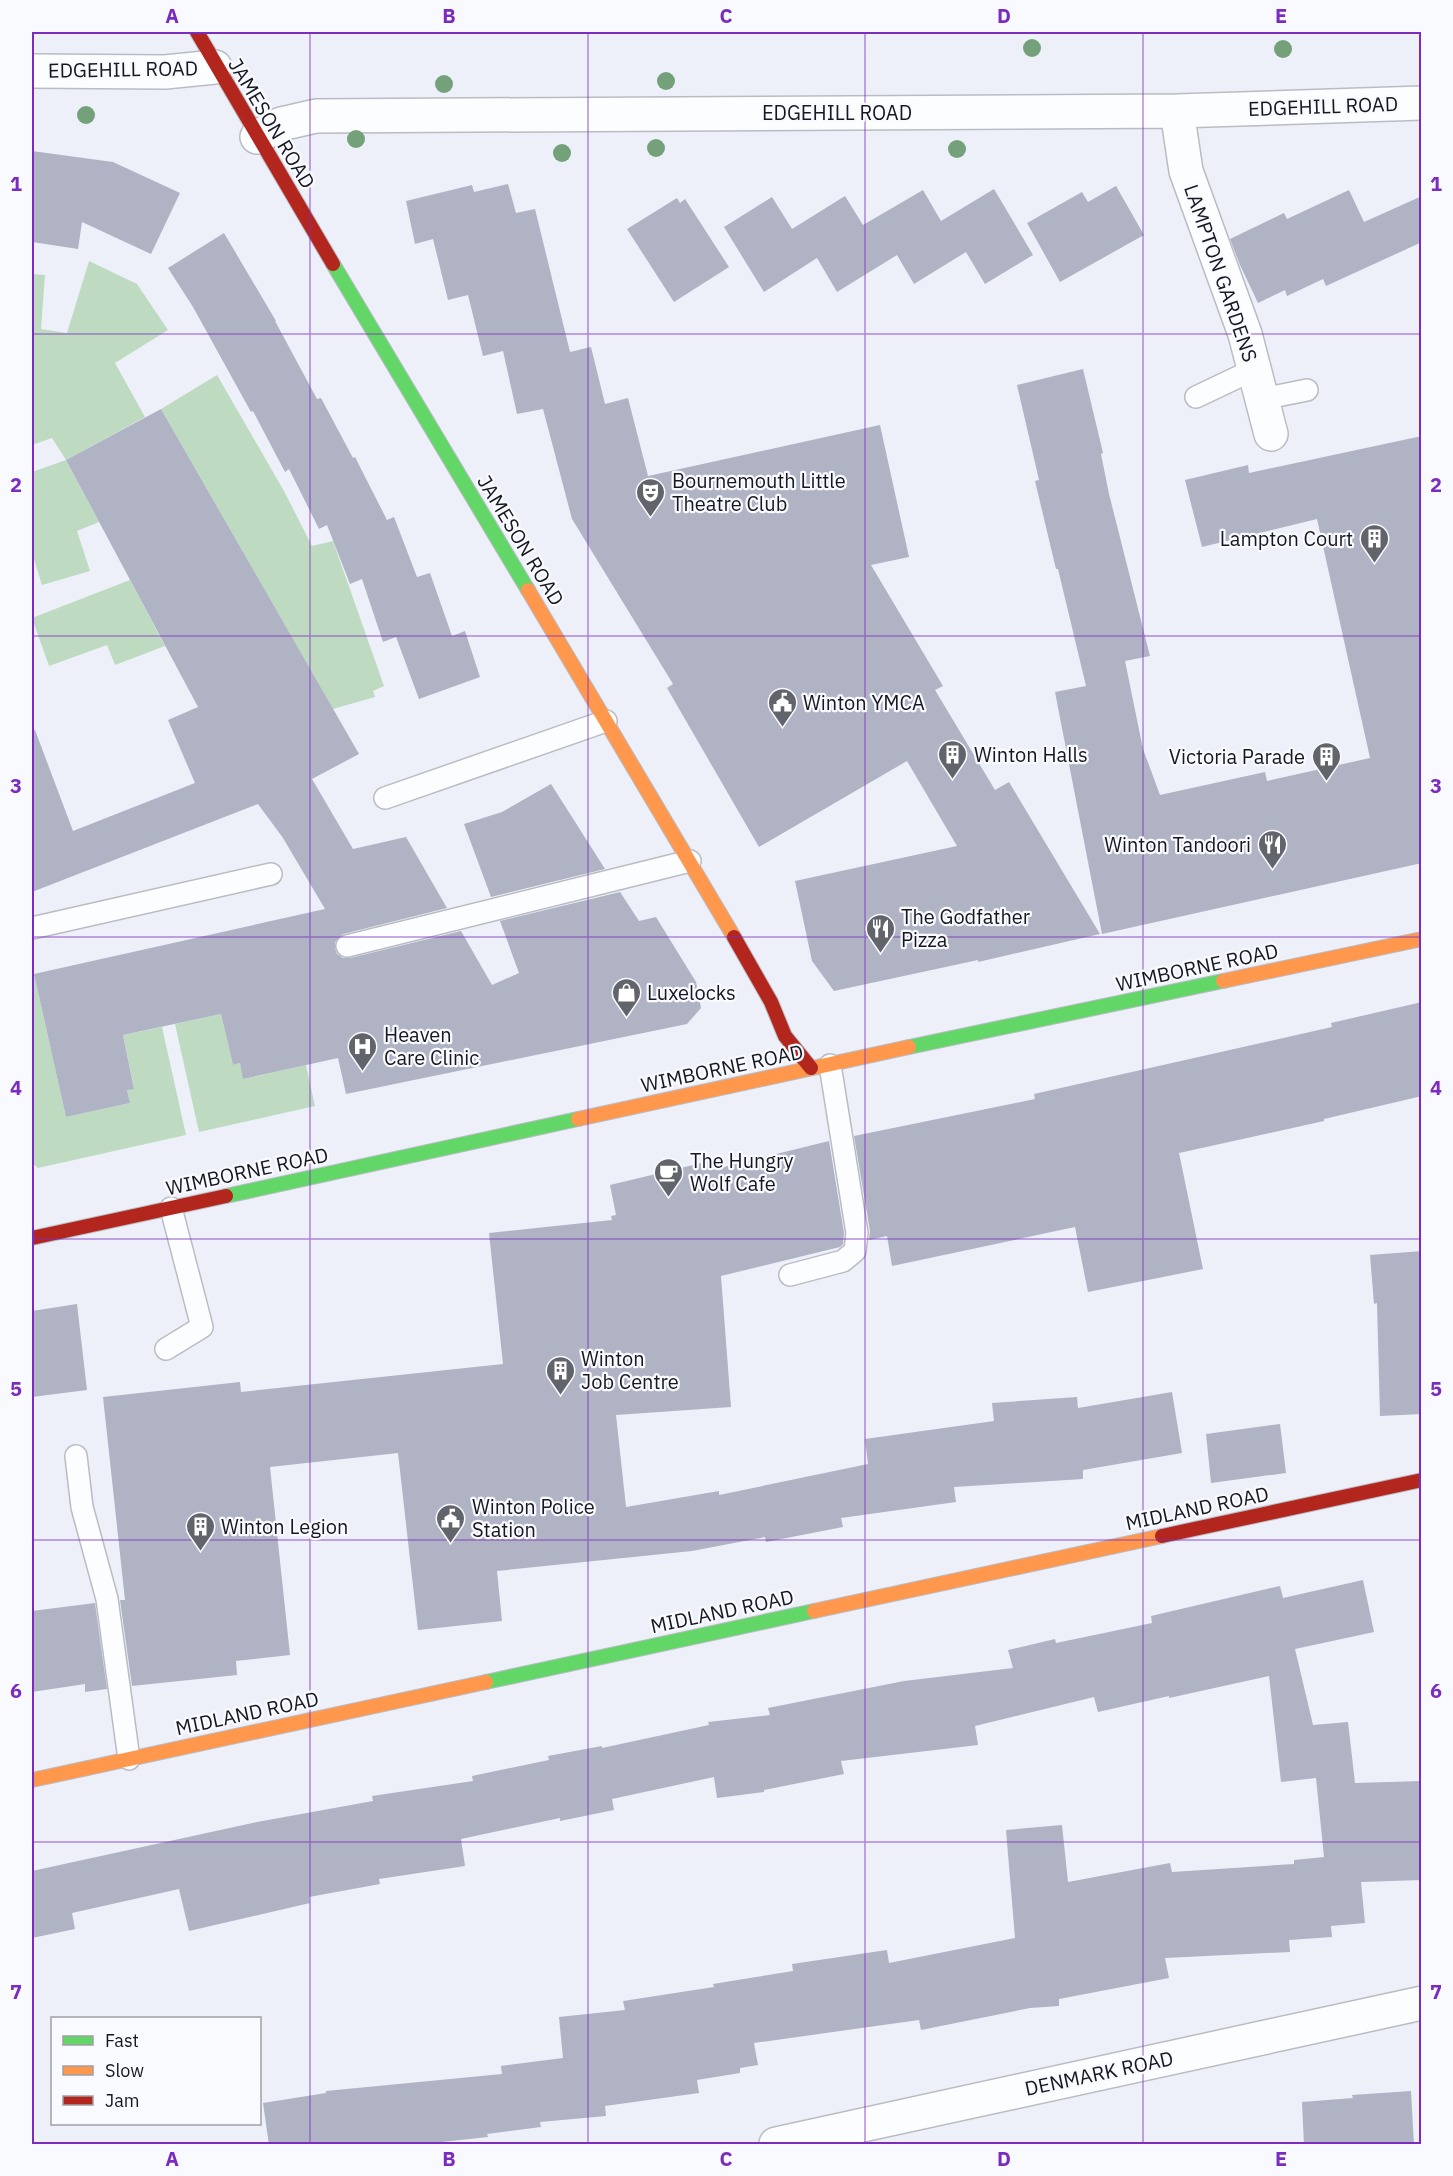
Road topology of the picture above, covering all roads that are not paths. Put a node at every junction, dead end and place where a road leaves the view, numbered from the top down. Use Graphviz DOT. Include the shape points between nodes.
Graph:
graph roads {
  1 [pos="197,32"];
  2 [pos="215,66"];
  3 [pos="32,71"];
  4 [pos="1422,103"];
  5 [pos="1177,111"];
  6 [pos="257,137"];
  7 [pos="1259,384"];
  8 [pos="1307,390"];
  9 [pos="1196,397"];
  10 [pos="1271,434"];
  11 [pos="606,721"];
  12 [pos="385,798"];
  13 [pos="690,861"];
  14 [pos="271,874"];
  15 [pos="32,928"];
  16 [pos="1422,939"];
  17 [pos="347,946"];
  18 [pos="820,1067"];
  19 [pos="171,1208"];
  20 [pos="32,1238"];
  21 [pos="790,1275"];
  22 [pos="166,1349"];
  23 [pos="76,1456"];
  24 [pos="1422,1480"];
  25 [pos="129,1759"];
  26 [pos="32,1780"];
  27 [pos="1422,2003"];
  28 [pos="777,2145"];
  1 -- 2 [label="street, JAMESON ROAD"];
  2 -- 3 [label="street, EDGEHILL ROAD" via="165,72"];
  2 -- 6 [label="street, JAMESON ROAD"];
  4 -- 5 [label="street, EDGEHILL ROAD"];
  5 -- 6 [label="street, EDGEHILL ROAD" via="316,116 281,124"];
  5 -- 7 [label="street, LAMPTON GARDENS" via="1186,171"];
  6 -- 11 [label="street, JAMESON ROAD"];
  7 -- 8 [label="lane"];
  7 -- 9 [label="lane"];
  7 -- 10 [label="street, LAMPTON GARDENS"];
  11 -- 12 [label="lane"];
  11 -- 13 [label="street, JAMESON ROAD"];
  13 -- 17 [label="lane"];
  13 -- 18 [label="street, JAMESON ROAD" via="771,1002 785,1035"];
  14 -- 15 [label="lane"];
  16 -- 18 [label="street, WIMBORNE ROAD"];
  18 -- 19 [label="street, WIMBORNE ROAD"];
  18 -- 21 [label="lane" via="856,1233 855,1251 843,1261"];
  19 -- 20 [label="street, WIMBORNE ROAD"];
  19 -- 22 [label="lane" via="201,1327"];
  23 -- 25 [label="lane" via="82,1506 107,1599"];
  24 -- 25 [label="street, MIDLAND ROAD"];
  25 -- 26 [label="street, MIDLAND ROAD"];
  27 -- 28 [label="street, DENMARK ROAD"];
}
